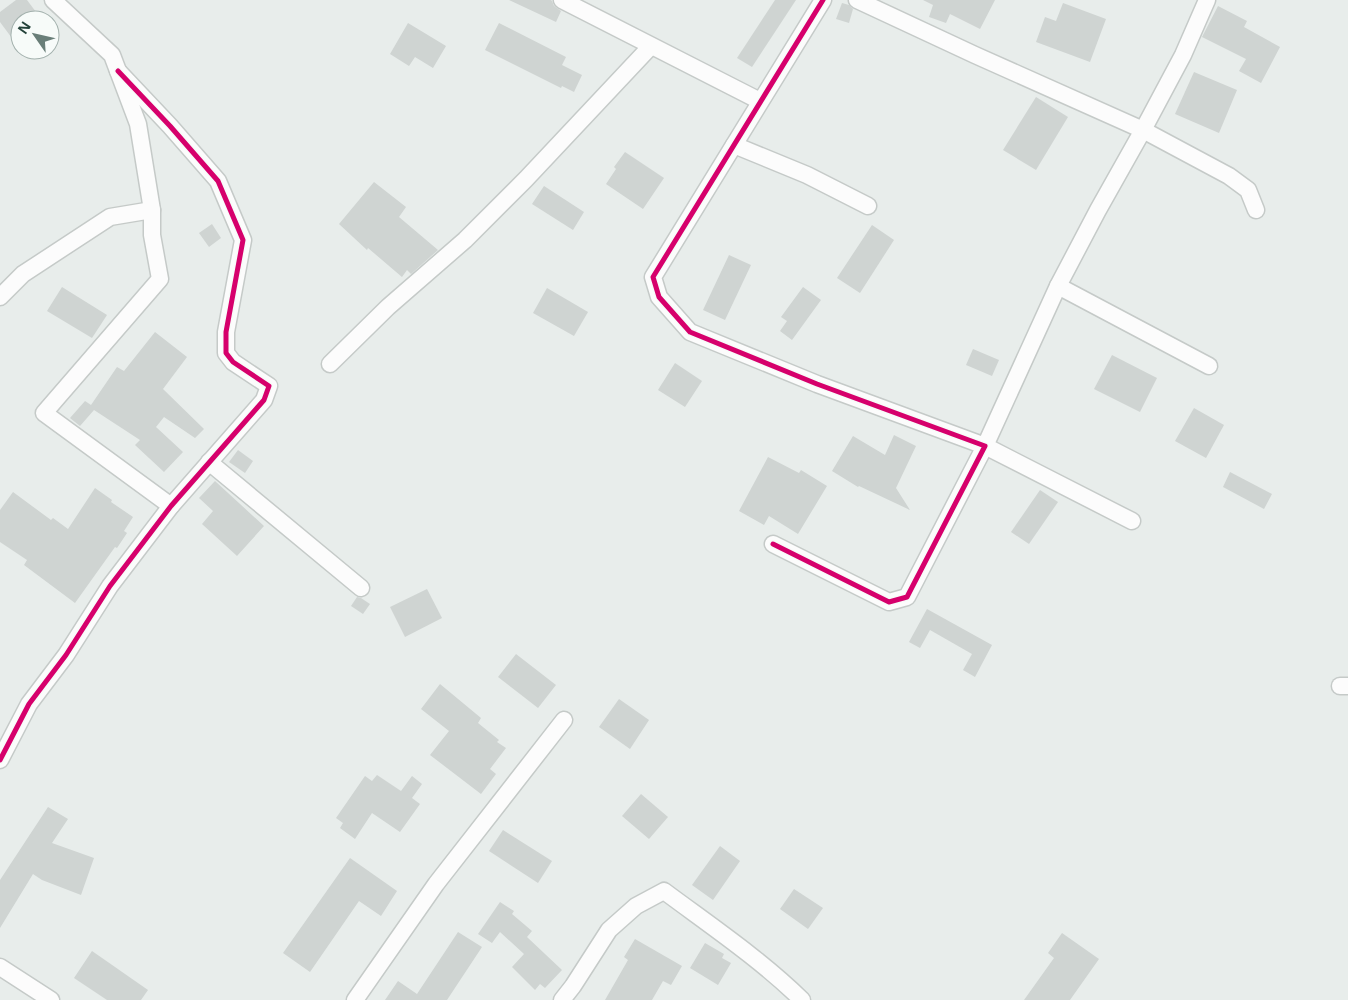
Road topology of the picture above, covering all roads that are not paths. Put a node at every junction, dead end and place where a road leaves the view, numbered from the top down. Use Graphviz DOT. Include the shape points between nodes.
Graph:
graph roads {
  1 [pos="53,0"];
  2 [pos="562,0"];
  3 [pos="822,0"];
  4 [pos="857,0"];
  5 [pos="1207,0"];
  6 [pos="651,46"];
  7 [pos="118,71"];
  8 [pos="760,101"];
  9 [pos="1144,130"];
  10 [pos="734,145"];
  11 [pos="868,206"];
  12 [pos="152,210"];
  13 [pos="1256,210"];
  14 [pos="1058,286"];
  15 [pos="0,297"];
  16 [pos="330,364"];
  17 [pos="1209,366"];
  18 [pos="985,446"];
  19 [pos="209,462"];
  20 [pos="171,506"];
  21 [pos="1132,521"];
  22 [pos="773,544"];
  23 [pos="361,588"];
  24 [pos="564,720"];
  25 [pos="0,760"];
  26 [pos="0,967"];
  27 [pos="51,1000"];
  28 [pos="354,1000"];
  29 [pos="562,1000"];
  30 [pos="802,1000"];
  1 -- 7 [label="street" via="112,55"];
  2 -- 6 [label="street"];
  3 -- 8 [label="street"];
  4 -- 9 [label="street"];
  5 -- 9 [label="street"];
  6 -- 8 [label="street"];
  6 -- 16 [label="street" via="465,240 388,307"];
  7 -- 12 [label="street" via="138,124"];
  7 -- 19 [label="street" via="218,181 243,240 226,332 226,353 233,362 269,386 264,400"];
  8 -- 10 [label="street"];
  9 -- 13 [label="street" via="1229,176 1248,190"];
  9 -- 14 [label="street"];
  10 -- 11 [label="street"];
  10 -- 18 [label="street" via="653,277 659,297 690,332 817,384"];
  12 -- 15 [label="street" via="110,217 23,274"];
  12 -- 20 [label="street" via="152,235 160,279 44,412"];
  14 -- 17 [label="street"];
  14 -- 18 [label="street"];
  18 -- 21 [label="street"];
  18 -- 22 [label="street" via="908,597 889,602"];
  19 -- 20 [label="street"];
  19 -- 23 [label="street"];
  20 -- 25 [label="street" via="110,586 66,655 29,704"];
  24 -- 28 [label="street" via="436,884"];
  26 -- 27 [label="street"];
  29 -- 30 [label="street" via="609,930 636,906 664,891 729,939"];
}
